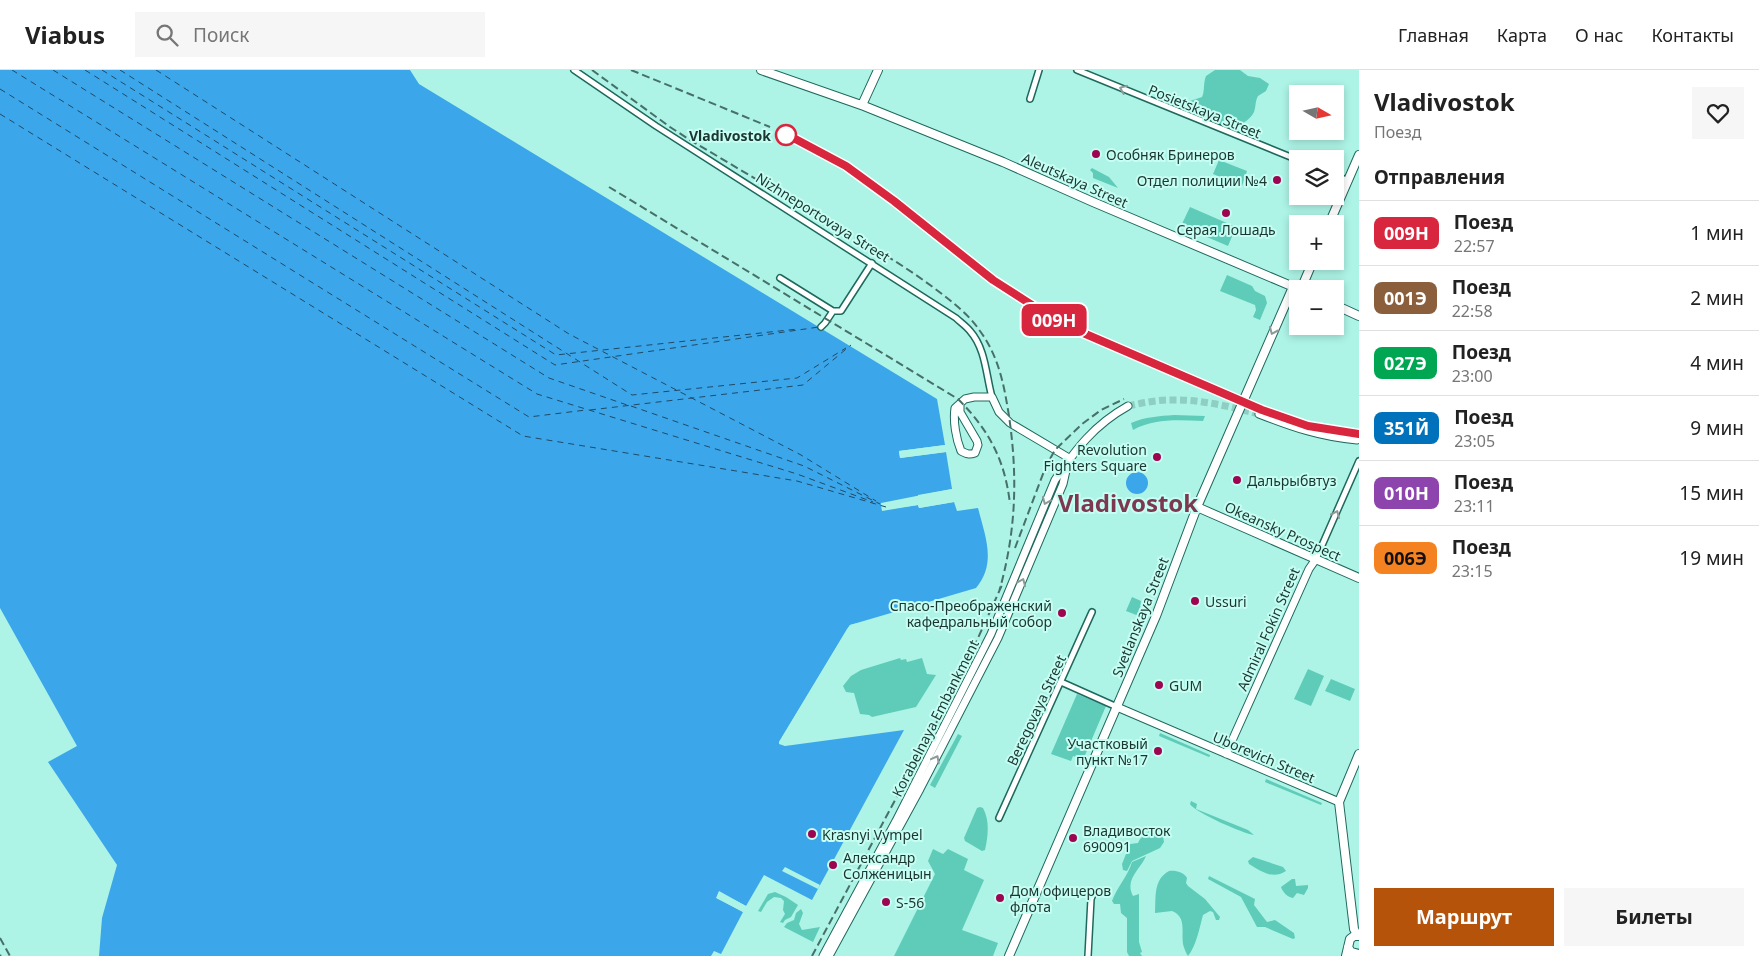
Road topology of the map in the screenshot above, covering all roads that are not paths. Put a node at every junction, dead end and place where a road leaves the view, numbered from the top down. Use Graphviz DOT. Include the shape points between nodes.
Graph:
graph roads {
  1 [pos="574,70"];
  2 [pos="762,70"];
  3 [pos="878,70"];
  4 [pos="1039,70"];
  5 [pos="1077,70"];
  6 [pos="1030,99"];
  7 [pos="862,105"];
  8 [pos="1359,155"];
  9 [pos="1289,156"];
  10 [pos="1344,179"];
  11 [pos="1348,181"];
  12 [pos="1333,215"];
  13 [pos="872,263"];
  14 [pos="780,278"];
  15 [pos="1289,285"];
  16 [pos="1289,306"];
  17 [pos="1344,309"];
  18 [pos="833,311"];
  19 [pos="1359,316"];
  20 [pos="821,327"];
  21 [pos="992,398"];
  22 [pos="960,404"];
  23 [pos="1128,406"];
  24 [pos="1259,414"];
  25 [pos="1357,440"];
  26 [pos="1069,458"];
  27 [pos="1359,461"];
  28 [pos="1197,507"];
  29 [pos="1316,559"];
  30 [pos="1359,578"];
  31 [pos="1092,612"];
  32 [pos="1061,682"];
  33 [pos="1117,707"];
  34 [pos="1226,754"];
  35 [pos="1359,754"];
  36 [pos="1338,802"];
  37 [pos="999,818"];
  38 [pos="1094,892"];
  39 [pos="1354,938"];
  40 [pos="1359,954"];
  41 [pos="823,956"];
  42 [pos="829,956"];
  43 [pos="1009,956"];
  44 [pos="1088,956"];
  45 [pos="1346,956"];
  1 -- 13 [label="street, Nizhneportovaya Street"];
  2 -- 7 [label="main road, Aleutskaya Street"];
  3 -- 7 [label="main road"];
  4 -- 6 [label="street"];
  9 -- 5 [label="street, Posietskaya Street, one-way"];
  7 -- 15 [label="main road, Aleutskaya Street"];
  8 -- 11 [label="main road"];
  10 -- 11 [label="street"];
  11 -- 12 [label="main road"];
  13 -- 18 [label="street" via="841,310"];
  13 -- 21 [label="street, Nizhneportovaya Street" via="970,331 980,347"];
  14 -- 18 [label="street"];
  16 -- 28 [label="main road, Svetlanskaya Street, one-way"];
  17 -- 19 [label="main road"];
  18 -- 20 [label="street"];
  21 -- 22 [label="main road" via="974,397"];
  21 -- 26 [label="main road" via="998,412 1010,423"];
  22 -- 22 [label="main road" via="954,414 958,446 968,455 975,453 978,445 960,412"];
  23 -- 26 [label="main road, Korabelnaya Embankment" via="1098,426"];
  24 -- 25 [label="main road" via="1310,433"];
  26 -- 41 [label="main road, Korabelnaya Embankment, one-way" via="1055,480 992,634"];
  42 -- 26 [label="main road, Korabelnaya Embankment, one-way" via="998,638 1062,484"];
  29 -- 27 [label="street, Admiral Fokin Street, one-way"];
  28 -- 29 [label="main road, Okeansky Prospect"];
  28 -- 33 [label="main road, Svetlanskaya Street"];
  29 -- 30 [label="main road, Okeansky Prospect"];
  29 -- 34 [label="main road, Admiral Fokin Street" via="1309,568"];
  31 -- 32 [label="street, Beregovaya Street"];
  32 -- 33 [label="street, Uborevich Street"];
  32 -- 37 [label="street, Beregovaya Street"];
  33 -- 34 [label="main road, Uborevich Street"];
  33 -- 43 [label="main road, Svetlanskaya Street"];
  34 -- 36 [label="main road, Uborevich Street"];
  35 -- 36 [label="main road"];
  36 -- 39 [label="main road"];
  38 -- 44 [label="street"];
  39 -- 40 [label="main road" via="1351,952"];
  39 -- 45 [label="main road"];
}
